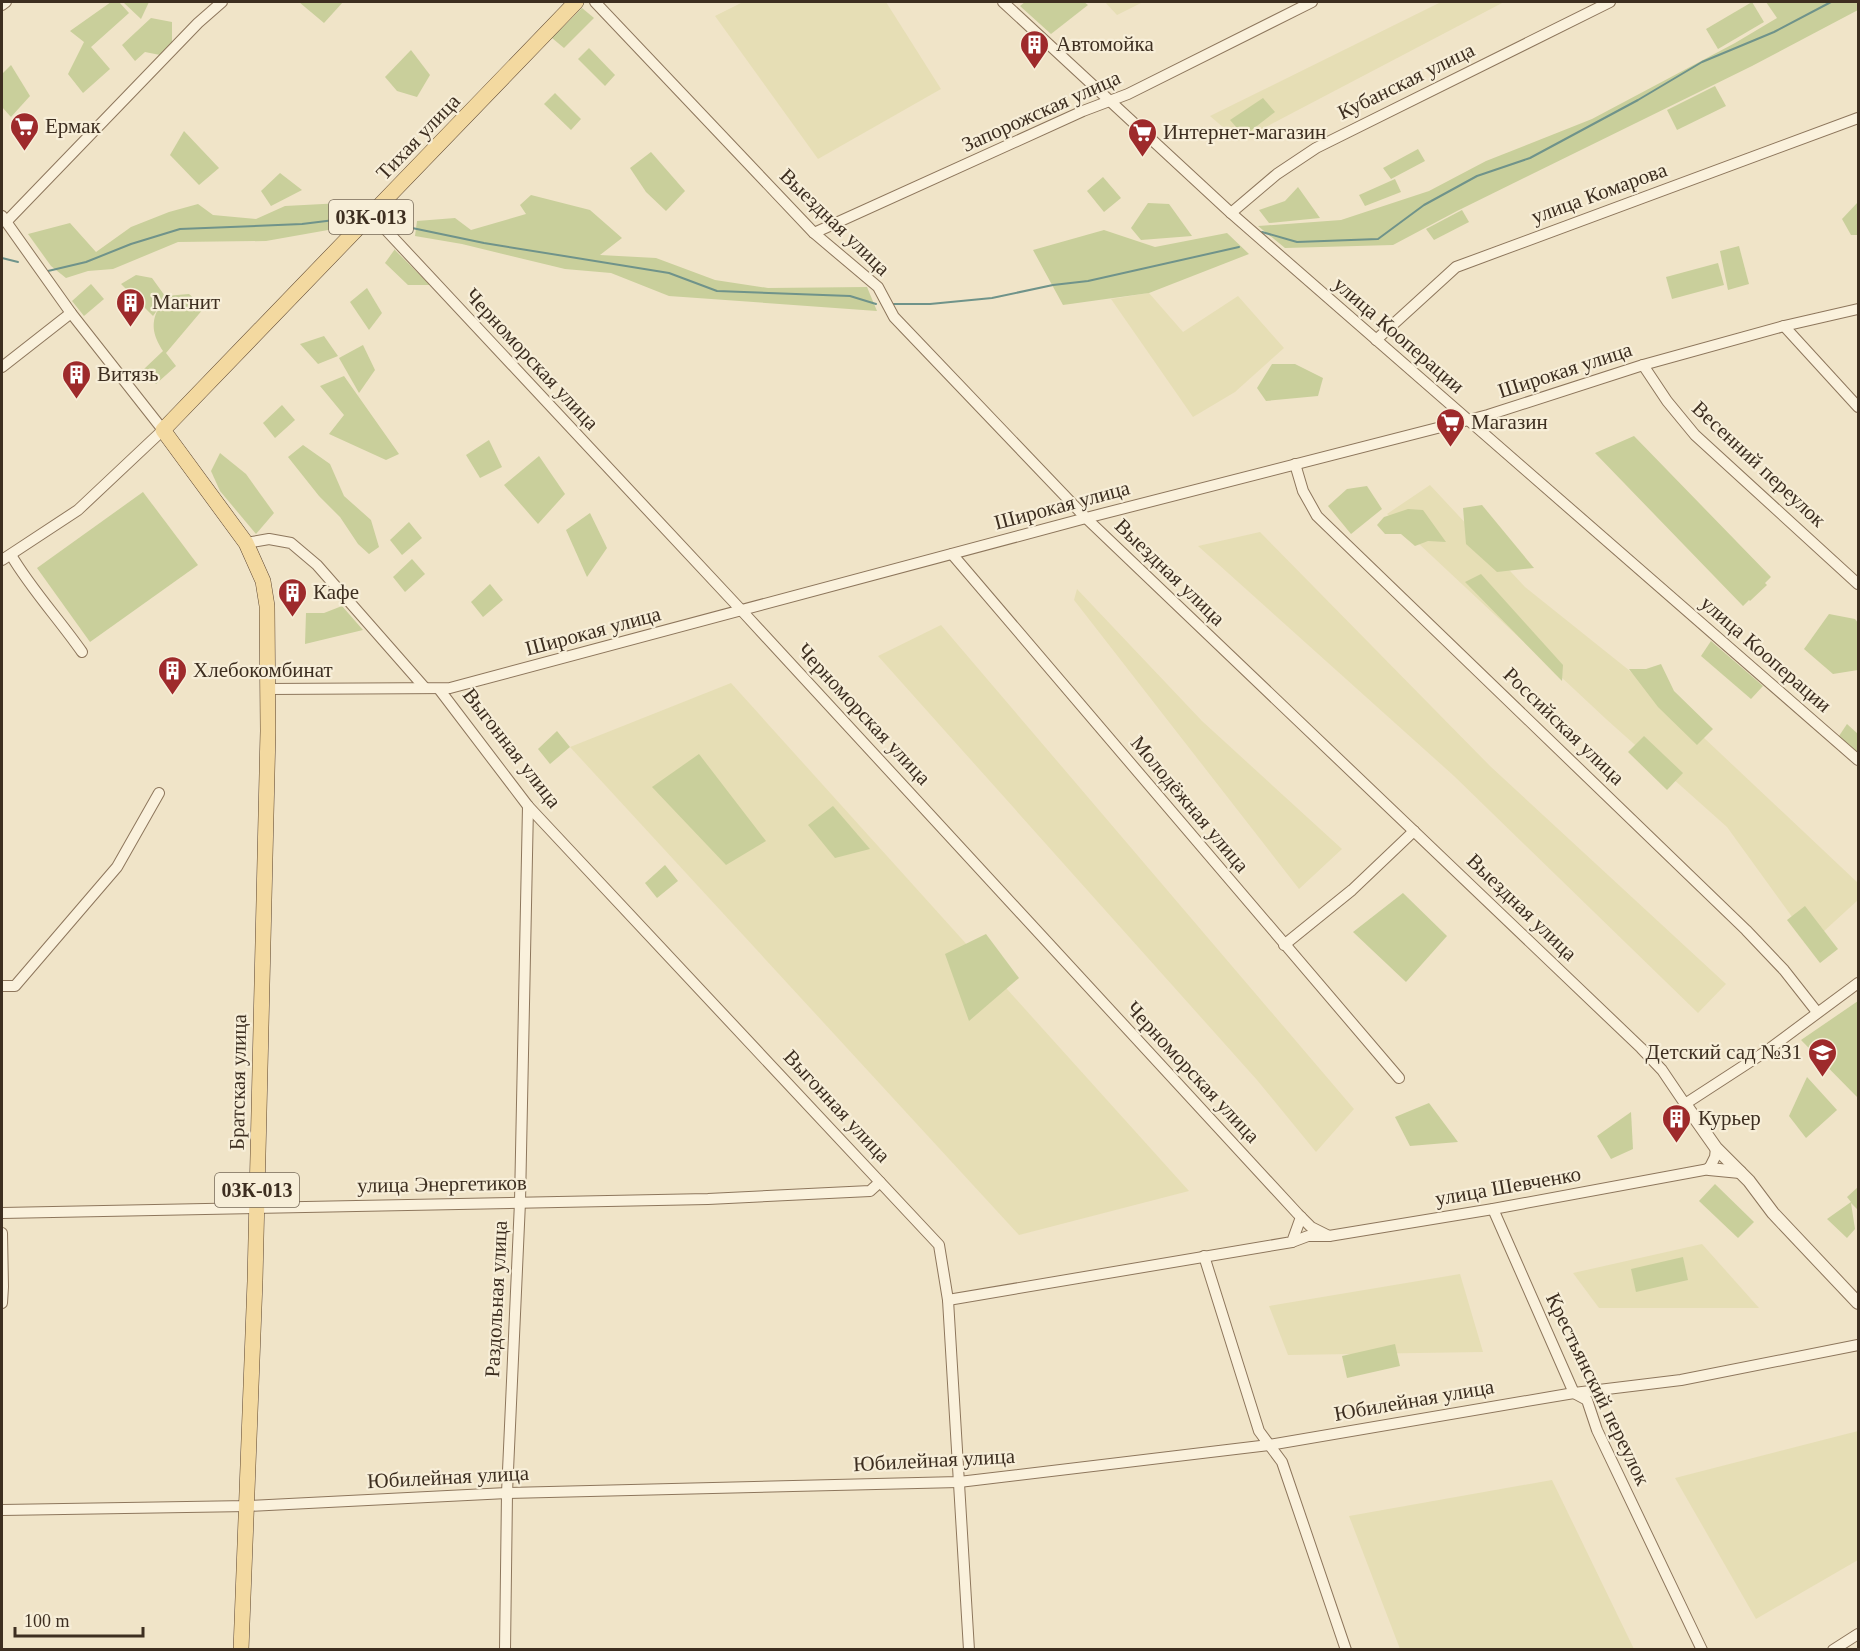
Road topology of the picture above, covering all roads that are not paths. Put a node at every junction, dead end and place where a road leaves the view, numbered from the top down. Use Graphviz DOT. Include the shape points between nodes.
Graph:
graph roads {
  1 [pos="6,2"];
  2 [pos="222,2"];
  3 [pos="576,2"];
  4 [pos="595,2"];
  5 [pos="1003,2"];
  6 [pos="1312,2"];
  7 [pos="1610,2"];
  8 [pos="2,5"];
  9 [pos="1110,100"];
  10 [pos="1858,118"];
  11 [pos="1231,213"];
  12 [pos="372,215"];
  13 [pos="4,219"];
  14 [pos="814,234"];
  15 [pos="1858,309"];
  16 [pos="71,313"];
  17 [pos="1784,326"];
  18 [pos="1376,340"];
  19 [pos="1643,365"];
  20 [pos="2,367"];
  21 [pos="1858,407"];
  22 [pos="1467,421"];
  23 [pos="163,430"];
  24 [pos="1295,464"];
  25 [pos="1086,518"];
  26 [pos="246,543"];
  27 [pos="952,554"];
  28 [pos="6,558"];
  29 [pos="1858,584"];
  30 [pos="743,612"];
  31 [pos="82,652"];
  32 [pos="425,688"];
  33 [pos="268,689"];
  34 [pos="439,689"];
  35 [pos="1858,760"];
  36 [pos="159,793"];
  37 [pos="528,806"];
  38 [pos="1414,831"];
  39 [pos="1284,945"];
  40 [pos="1858,983"];
  41 [pos="2,986"];
  42 [pos="1817,1012"];
  43 [pos="1399,1078"];
  44 [pos="1685,1104"];
  45 [pos="1716,1148"];
  46 [pos="1709,1169"];
  47 [pos="1740,1172"];
  48 [pos="880,1182"];
  49 [pos="520,1202"];
  50 [pos="256,1209"];
  51 [pos="1492,1209"];
  52 [pos="2,1213"];
  53 [pos="1301,1217"];
  54 [pos="2,1233"];
  55 [pos="1329,1236"];
  56 [pos="1292,1242"];
  57 [pos="1204,1257"];
  58 [pos="948,1300"];
  59 [pos="2,1303"];
  60 [pos="1858,1303"];
  61 [pos="1858,1345"];
  62 [pos="1574,1393"];
  63 [pos="1269,1445"];
  64 [pos="959,1482"];
  65 [pos="507,1493"];
  66 [pos="248,1506"];
  67 [pos="2,1510"];
  68 [pos="1858,1634"];
  69 [pos="242,1650"];
  70 [pos="505,1650"];
  71 [pos="969,1650"];
  72 [pos="1346,1650"];
  73 [pos="1702,1650"];
  74 [pos="1833,1650"];
  1 -- 8 [label="street"];
  2 -- 13 [label="street"];
  3 -- 12 [label="main road, Тихая улица / 03К-013"];
  4 -- 14 [label="street, Выездная улица"];
  5 -- 9 [label="street, улица Кооперации"];
  6 -- 9 [label="street, Запорожская улица"];
  7 -- 11 [label="street, Кубанская улица" via="1316,148 1277,174"];
  9 -- 11 [label="street, улица Кооперации"];
  9 -- 14 [label="street, Запорожская улица"];
  10 -- 18 [label="street, улица Комарова" via="1456,267"];
  11 -- 18 [label="street, улица Кооперации"];
  12 -- 23 [label="main road, Тихая улица / 03К-013"];
  12 -- 30 [label="street, Черноморская улица"];
  13 -- 16 [label="street"];
  14 -- 25 [label="street, Выездная улица" via="878,287 894,317"];
  15 -- 17 [label="street, Широкая улица"];
  16 -- 20 [label="street"];
  16 -- 23 [label="street"];
  17 -- 19 [label="street, Широкая улица"];
  17 -- 21 [label="street"];
  18 -- 22 [label="street, улица Кооперации"];
  19 -- 22 [label="street, Широкая улица"];
  19 -- 29 [label="street, Весенний переулок" via="1666,401 1695,435"];
  22 -- 24 [label="street, Широкая улица"];
  22 -- 35 [label="street, улица Кооперации"];
  23 -- 26 [label="main road, 03К-013"];
  23 -- 28 [label="street" via="78,510"];
  24 -- 25 [label="street, Широкая улица"];
  24 -- 42 [label="street, Российская улица" via="1303,491 1317,516 1738,921"];
  25 -- 27 [label="street, Широкая улица"];
  25 -- 38 [label="street, Выездная улица"];
  26 -- 32 [label="street" via="291,543 317,565"];
  26 -- 33 [label="main road, 03К-013" via="266,598"];
  27 -- 30 [label="street, Широкая улица"];
  27 -- 39 [label="street, Молодёжная улица"];
  28 -- 31 [label="street" via="57,616"];
  30 -- 34 [label="street, Широкая улица"];
  30 -- 53 [label="street, Черноморская улица"];
  32 -- 33 [label="street, Широкая улица"];
  32 -- 34 [label="street, Широкая улица"];
  33 -- 50 [label="main road, Братская улица / 03К-013"];
  34 -- 37 [label="street, Выгонная улица"];
  36 -- 41 [label="street" via="117,867 15,986"];
  37 -- 48 [label="street, Выгонная улица"];
  37 -- 49 [label="street, Раздольная улица"];
  38 -- 39 [label="street" via="1352,891"];
  38 -- 44 [label="street, Выездная улица" via="1641,1048"];
  39 -- 43 [label="street, Молодёжная улица"];
  40 -- 42 [label="street"];
  42 -- 44 [label="street" via="1765,1052"];
  44 -- 45 [label="street"];
  45 -- 46 [label="street"];
  45 -- 47 [label="street"];
  46 -- 47 [label="street"];
  46 -- 51 [label="street, улица Шевченко"];
  47 -- 60 [label="street" via="1773,1214"];
  48 -- 49 [label="street, улица Энергетиков" via="870,1191 708,1200"];
  48 -- 58 [label="street, Выгонная улица" via="939,1245"];
  49 -- 50 [label="street, улица Энергетиков"];
  49 -- 65 [label="street, Раздольная улица"];
  50 -- 52 [label="street, улица Энергетиков"];
  50 -- 66 [label="main road, Братская улица / 03К-013"];
  51 -- 55 [label="street, улица Шевченко"];
  51 -- 62 [label="street, Крестьянский переулок"];
  53 -- 55 [label="street, Черноморская улица"];
  53 -- 56 [label="street"];
  54 -- 59 [label="street"];
  55 -- 56 [label="street, улица Шевченко" via="1308,1236"];
  56 -- 57 [label="street, улица Шевченко"];
  57 -- 58 [label="street, улица Шевченко"];
  57 -- 63 [label="street" via="1259,1431"];
  58 -- 64 [label="street, Выгонная улица"];
  61 -- 62 [label="street, Юбилейная улица" via="1681,1380"];
  62 -- 63 [label="street, Юбилейная улица"];
  62 -- 73 [label="street, Крестьянский переулок" via="1587,1400 1597,1430"];
  63 -- 64 [label="street, Юбилейная улица"];
  63 -- 72 [label="street" via="1282,1462"];
  64 -- 65 [label="street, Юбилейная улица"];
  64 -- 71 [label="street, Выгонная улица"];
  65 -- 66 [label="street, Юбилейная улица"];
  65 -- 70 [label="street, Раздольная улица"];
  66 -- 67 [label="street, Юбилейная улица"];
  66 -- 69 [label="main road, Братская улица / 03К-013"];
  68 -- 74 [label="street"];
}
